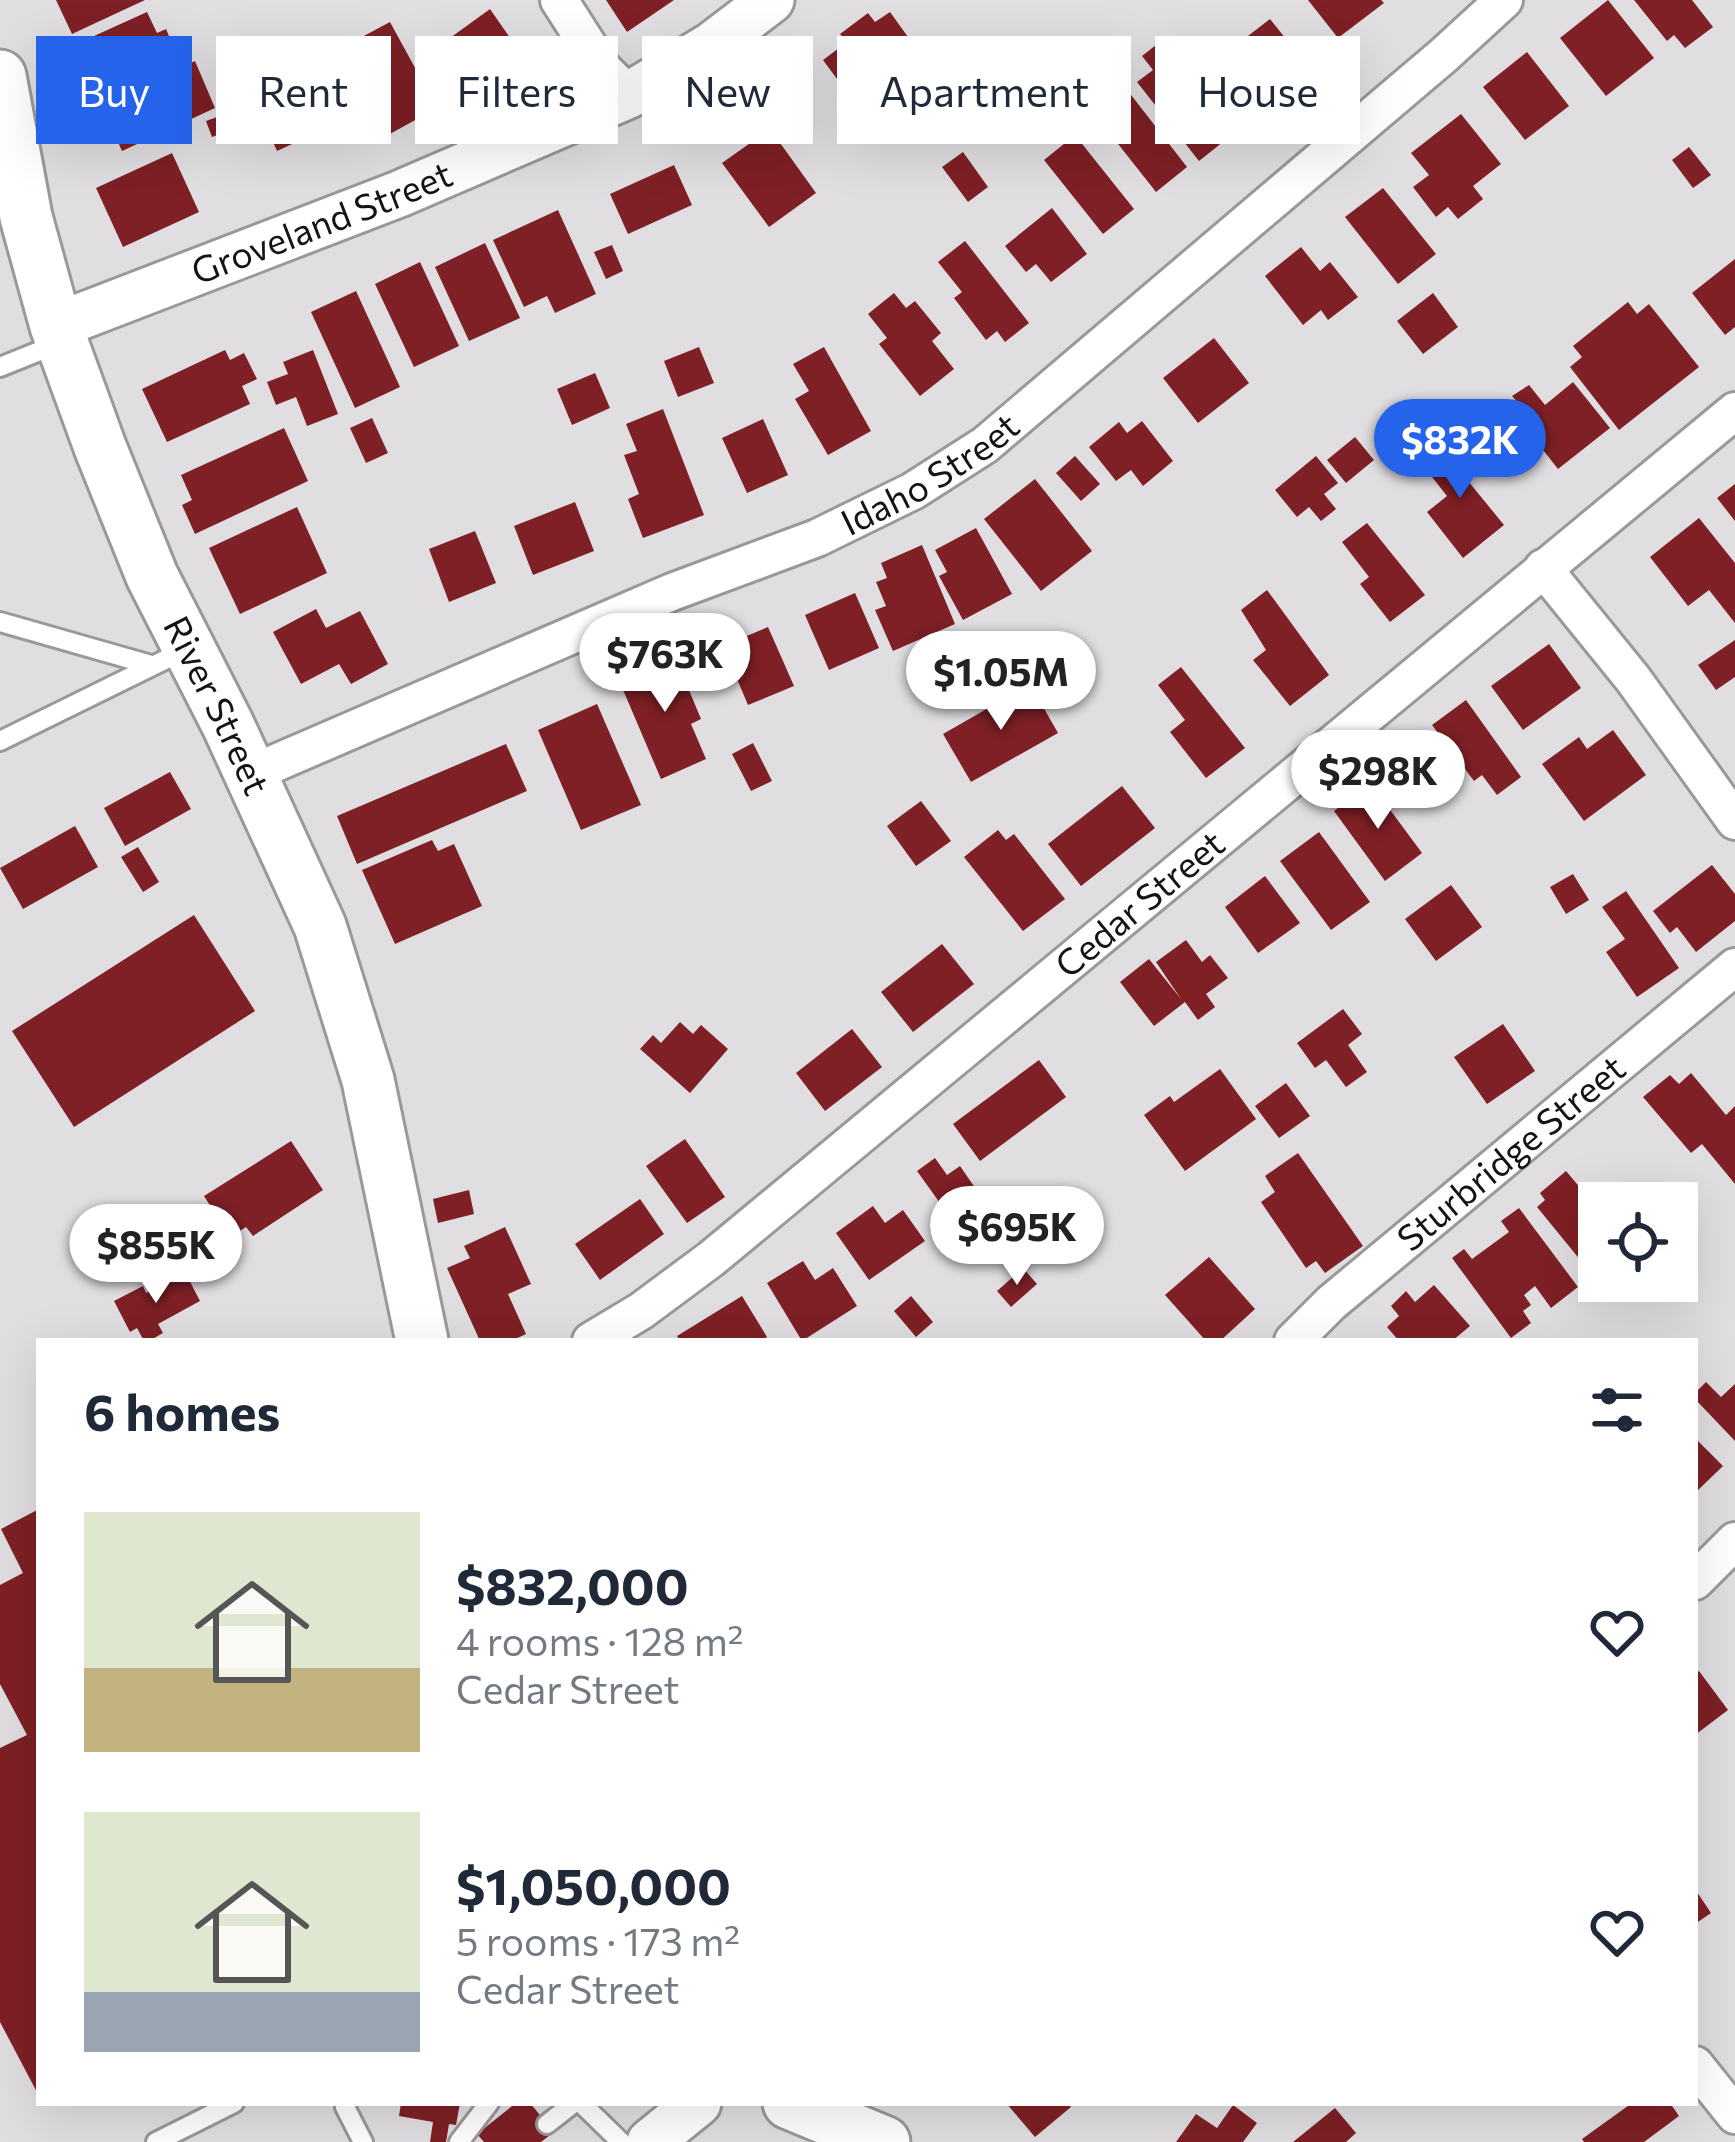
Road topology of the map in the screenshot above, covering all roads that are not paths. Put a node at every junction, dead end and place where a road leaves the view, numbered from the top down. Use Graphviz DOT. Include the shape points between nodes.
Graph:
graph roads {
  1 [pos="559,0"];
  2 [pos="771,0"];
  3 [pos="1504,0"];
  4 [pos="0,76"];
  5 [pos="629,95"];
  6 [pos="59,334"];
  7 [pos="0,367"];
  8 [pos="1735,411"];
  9 [pos="1543,568"];
  10 [pos="0,622"];
  11 [pos="170,656"];
  12 [pos="0,741"];
  13 [pos="250,774"];
  14 [pos="1735,821"];
  15 [pos="1735,968"];
  16 [pos="421,1338"];
  17 [pos="596,1338"];
  18 [pos="1296,1338"];
  19 [pos="1735,1540"];
  20 [pos="1698,1578"];
  21 [pos="1698,2069"];
  22 [pos="228,2106"];
  23 [pos="345,2106"];
  24 [pos="487,2106"];
  25 [pos="574,2106"];
  26 [pos="581,2106"];
  27 [pos="694,2106"];
  28 [pos="796,2106"];
  29 [pos="1735,2115"];
  30 [pos="547,2124"];
  31 [pos="156,2142"];
  32 [pos="363,2142"];
  33 [pos="459,2142"];
  34 [pos="620,2142"];
  35 [pos="650,2142"];
  36 [pos="884,2142"];
  1 -- 5 [label="street"];
  2 -- 5 [label="street, Groveland Street"];
  3 -- 13 [label="street, Idaho Street" via="985,445 913,491"];
  4 -- 6 [label="main road, River Street" via="26,217"];
  5 -- 6 [label="street, Groveland Street"];
  6 -- 7 [label="lane"];
  6 -- 11 [label="main road, River Street" via="152,576"];
  8 -- 9 [label="street, Cedar Street"];
  9 -- 14 [label="street"];
  9 -- 17 [label="street, Cedar Street" via="710,1259"];
  10 -- 11 [label="lane"];
  11 -- 12 [label="lane"];
  11 -- 13 [label="main road, River Street"];
  13 -- 16 [label="main road, River Street" via="320,926 368,1080"];
  15 -- 18 [label="street, Sturbridge Street"];
  19 -- 20 [label="street"];
  21 -- 29 [label="street"];
  22 -- 31 [label="lane"];
  23 -- 32 [label="lane"];
  24 -- 33 [label="lane"];
  25 -- 30 [label="lane"];
  26 -- 34 [label="lane"];
  27 -- 35 [label="street"];
  28 -- 36 [label="main road"];
}
